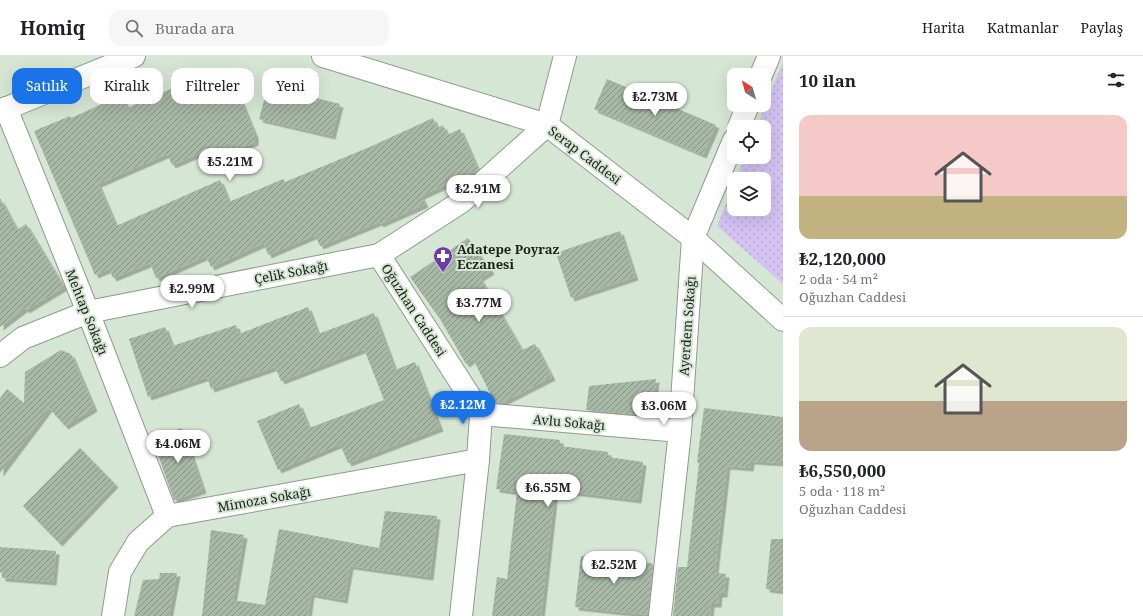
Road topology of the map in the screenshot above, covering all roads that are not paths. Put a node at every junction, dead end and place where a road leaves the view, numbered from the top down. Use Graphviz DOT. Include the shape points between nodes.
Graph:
graph roads {
  1 [pos="134,56"];
  2 [pos="322,56"];
  3 [pos="565,56"];
  4 [pos="769,56"];
  5 [pos="764,68"];
  6 [pos="3,109"];
  7 [pos="547,125"];
  8 [pos="727,157"];
  9 [pos="693,238"];
  10 [pos="379,255"];
  11 [pos="88,312"];
  12 [pos="783,320"];
  13 [pos="0,356"];
  14 [pos="481,414"];
  15 [pos="680,431"];
  16 [pos="478,460"];
  17 [pos="167,516"];
  18 [pos="113,616"];
  19 [pos="461,616"];
  20 [pos="660,616"];
  1 -- 6 [label="street"];
  2 -- 7 [label="street, Serap Caddesi"];
  3 -- 7 [label="street"];
  4 -- 5 [label="street"];
  6 -- 11 [label="street, Mehtap Sokağı"];
  7 -- 9 [label="street, Serap Caddesi"];
  7 -- 10 [label="street, Oğuzhan Caddesi" via="461,202"];
  8 -- 9 [label="street, Ayerdem Sokağı"];
  9 -- 12 [label="street, Serap Caddesi"];
  9 -- 15 [label="street, Ayerdem Sokağı"];
  10 -- 11 [label="street, Çelik Sokağı"];
  10 -- 14 [label="street, Oğuzhan Caddesi"];
  11 -- 13 [label="street, Çelik Sokağı" via="23,338"];
  11 -- 17 [label="street, Mehtap Sokağı"];
  14 -- 15 [label="street, Avlu Sokağı"];
  14 -- 16 [label="street"];
  15 -- 20 [label="street, Ayerdem Sokağı"];
  16 -- 17 [label="street, Mimoza Sokağı"];
  16 -- 19 [label="street"];
  17 -- 18 [label="street" via="138,542 120,572"];
}
